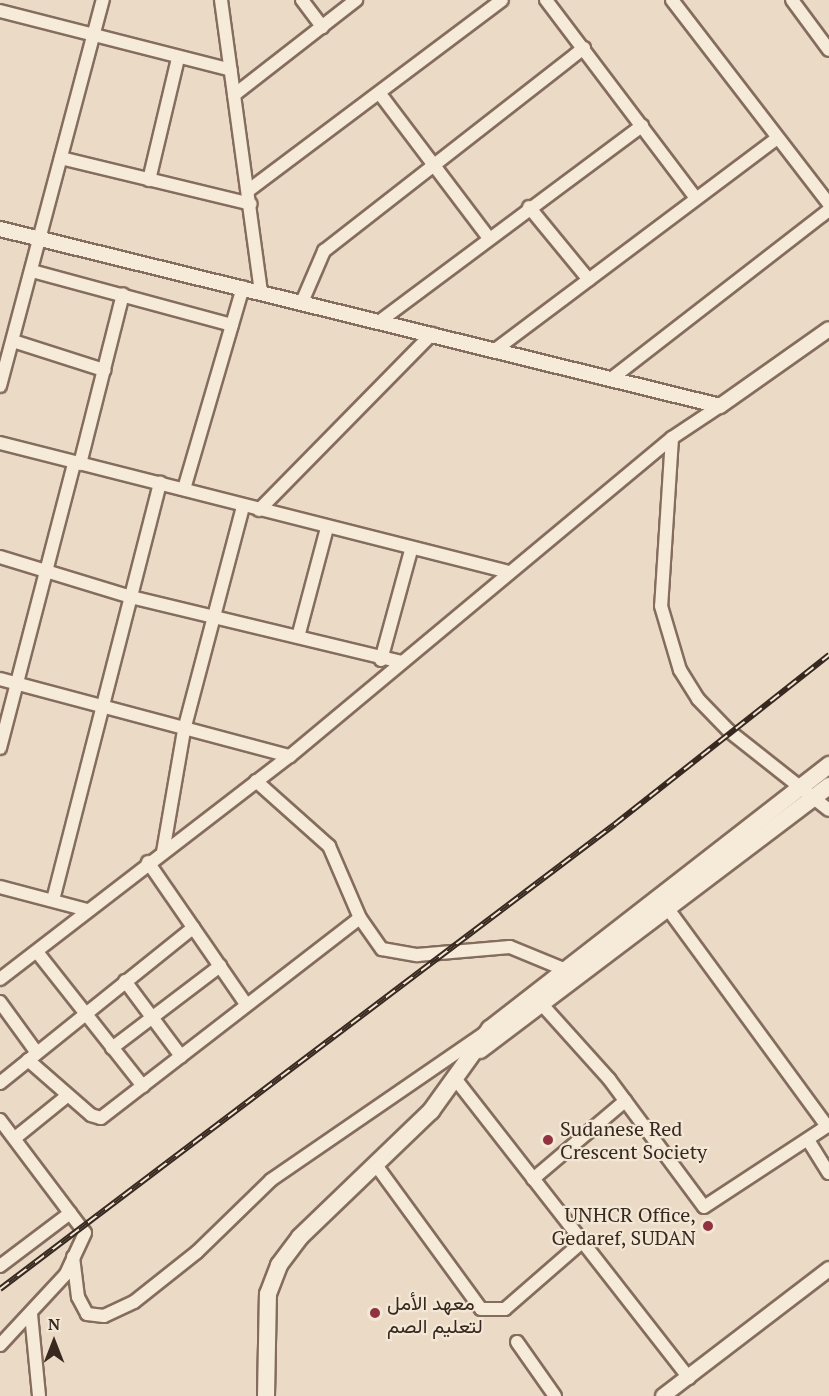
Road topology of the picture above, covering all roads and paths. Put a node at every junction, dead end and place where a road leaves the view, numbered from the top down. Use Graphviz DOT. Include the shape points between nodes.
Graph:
graph roads {
  1 [pos="103,0"];
  2 [pos="220,0"];
  3 [pos="302,0"];
  4 [pos="356,0"];
  5 [pos="502,0"];
  6 [pos="546,0"];
  7 [pos="672,0"];
  8 [pos="792,0"];
  9 [pos="0,11"];
  10 [pos="322,27"];
  11 [pos="93,38"];
  12 [pos="584,48"];
  13 [pos="829,50"];
  14 [pos="178,58"];
  15 [pos="231,70"];
  16 [pos="380,94"];
  17 [pos="234,95"];
  18 [pos="642,126"];
  19 [pos="776,139"];
  20 [pos="61,158"];
  21 [pos="434,166"];
  22 [pos="148,180"];
  23 [pos="249,190"];
  24 [pos="695,197"];
  25 [pos="251,204"];
  26 [pos="829,204"];
  27 [pos="530,207"];
  28 [pos="829,210"];
  29 [pos="0,229"];
  30 [pos="488,237"];
  31 [pos="40,239"];
  32 [pos="32,271"];
  33 [pos="589,280"];
  34 [pos="243,287"];
  35 [pos="261,292"];
  36 [pos="123,294"];
  37 [pos="302,302"];
  38 [pos="380,321"];
  39 [pos="232,326"];
  40 [pos="829,329"];
  41 [pos="432,334"];
  42 [pos="13,341"];
  43 [pos="495,350"];
  44 [pos="104,369"];
  45 [pos="611,379"];
  46 [pos="0,386"];
  47 [pos="720,406"];
  48 [pos="672,438"];
  49 [pos="0,443"];
  50 [pos="77,464"];
  51 [pos="159,483"];
  52 [pos="184,489"];
  53 [pos="243,506"];
  54 [pos="259,510"];
  55 [pos="327,528"];
  56 [pos="411,550"];
  57 [pos="0,557"];
  58 [pos="48,571"];
  59 [pos="509,572"];
  60 [pos="131,597"];
  61 [pos="213,617"];
  62 [pos="298,637"];
  63 [pos="381,660"];
  64 [pos="400,662"];
  65 [pos="0,679"];
  66 [pos="18,683"];
  67 [pos="102,706"];
  68 [pos="184,730"];
  69 [pos="0,748"];
  70 [pos="290,756"];
  71 [pos="829,765"];
  72 [pos="256,781"];
  73 [pos="829,786"];
  74 [pos="801,787"];
  75 [pos="815,797"];
  76 [pos="829,810"];
  77 [pos="163,852"];
  78 [pos="148,862"];
  79 [pos="0,887"];
  80 [pos="52,900"];
  81 [pos="668,909"];
  82 [pos="87,910"];
  83 [pos="360,918"];
  84 [pos="193,927"];
  85 [pos="37,952"];
  86 [pos="220,966"];
  87 [pos="572,973"];
  88 [pos="0,979"];
  89 [pos="124,981"];
  90 [pos="537,1000"];
  91 [pos="0,1002"];
  92 [pos="246,1004"];
  93 [pos="86,1013"];
  94 [pos="153,1017"];
  95 [pos="490,1029"];
  96 [pos="112,1048"];
  97 [pos="480,1050"];
  98 [pos="32,1056"];
  99 [pos="181,1056"];
  100 [pos="457,1081"];
  101 [pos="0,1083"];
  102 [pos="143,1086"];
  103 [pos="67,1096"];
  104 [pos="625,1101"];
  105 [pos="0,1120"];
  106 [pos="828,1125"];
  107 [pos="15,1138"];
  108 [pos="808,1140"];
  109 [pos="376,1165"];
  110 [pos="829,1173"];
  111 [pos="533,1179"];
  112 [pos="70,1213"];
  113 [pos="582,1242"];
  114 [pos="73,1257"];
  115 [pos="0,1266"];
  116 [pos="829,1269"];
  117 [pos="31,1314"];
  118 [pos="517,1342"];
  119 [pos="0,1345"];
  120 [pos="689,1378"];
  121 [pos="550,1394"];
  122 [pos="39,1396"];
  123 [pos="266,1396"];
  124 [pos="663,1396"];
  1 -- 11 [label="street"];
  2 -- 15 [label="street"];
  3 -- 10 [label="street"];
  4 -- 10 [label="street"];
  5 -- 16 [label="street"];
  6 -- 12 [label="street"];
  7 -- 19 [label="street"];
  8 -- 13 [label="street"];
  9 -- 11 [label="street"];
  10 -- 17 [label="street"];
  11 -- 14 [label="street"];
  11 -- 20 [label="street"];
  12 -- 18 [label="street"];
  12 -- 21 [label="street"];
  14 -- 15 [label="street"];
  14 -- 22 [label="street"];
  15 -- 17 [label="street"];
  16 -- 21 [label="street"];
  16 -- 23 [label="street"];
  17 -- 23 [label="street"];
  18 -- 24 [label="street"];
  18 -- 27 [label="street"];
  19 -- 24 [label="street"];
  19 -- 26 [label="street"];
  20 -- 22 [label="street"];
  20 -- 31 [label="street"];
  21 -- 30 [label="street"];
  21 -- 37 [label="street" via="324,251"];
  22 -- 25 [label="street"];
  23 -- 25 [label="street"];
  24 -- 33 [label="street"];
  25 -- 35 [label="street"];
  27 -- 30 [label="street"];
  27 -- 33 [label="street"];
  28 -- 45 [label="street"];
  29 -- 31 [label="street"];
  30 -- 38 [label="street"];
  31 -- 32 [label="street"];
  31 -- 34 [label="street"];
  32 -- 36 [label="street"];
  32 -- 42 [label="street"];
  33 -- 43 [label="street"];
  34 -- 35 [label="street"];
  34 -- 39 [label="street"];
  35 -- 37 [label="street"];
  36 -- 39 [label="street"];
  36 -- 44 [label="street"];
  37 -- 38 [label="street"];
  38 -- 41 [label="street"];
  39 -- 52 [label="street"];
  40 -- 47 [label="street"];
  41 -- 43 [label="street"];
  41 -- 54 [label="street"];
  42 -- 44 [label="street"];
  42 -- 46 [label="street"];
  43 -- 45 [label="street"];
  44 -- 50 [label="street"];
  45 -- 47 [label="street"];
  47 -- 48 [label="street"];
  48 -- 59 [label="street"];
  48 -- 74 [label="street" via="661,606 669,643 698,699 729,731"];
  49 -- 50 [label="street"];
  50 -- 51 [label="street"];
  50 -- 58 [label="street"];
  51 -- 52 [label="street"];
  51 -- 60 [label="street"];
  52 -- 53 [label="street"];
  53 -- 54 [label="street"];
  53 -- 61 [label="street"];
  54 -- 55 [label="street"];
  55 -- 56 [label="street"];
  55 -- 62 [label="street"];
  56 -- 59 [label="street"];
  56 -- 63 [label="street"];
  57 -- 58 [label="street"];
  58 -- 60 [label="street"];
  58 -- 66 [label="street"];
  59 -- 64 [label="street"];
  60 -- 61 [label="street"];
  60 -- 67 [label="street"];
  61 -- 62 [label="street"];
  61 -- 68 [label="street"];
  62 -- 63 [label="street"];
  63 -- 64 [label="street"];
  64 -- 70 [label="street"];
  65 -- 66 [label="street"];
  66 -- 67 [label="street"];
  66 -- 69 [label="street"];
  67 -- 68 [label="street"];
  67 -- 80 [label="street"];
  68 -- 70 [label="street"];
  68 -- 77 [label="street"];
  70 -- 72 [label="street"];
  71 -- 74 [label="main road"];
  72 -- 77 [label="street"];
  72 -- 83 [label="street" via="328,846"];
  73 -- 75 [label="main road"];
  74 -- 75 [label="street"];
  74 -- 87 [label="main road"];
  75 -- 76 [label="street"];
  75 -- 81 [label="main road"];
  77 -- 78 [label="street"];
  78 -- 82 [label="street"];
  78 -- 84 [label="street"];
  79 -- 80 [label="street"];
  80 -- 82 [label="street"];
  81 -- 87 [label="main road"];
  81 -- 106 [label="street"];
  82 -- 85 [label="street"];
  83 -- 87 [label="street" via="382,949 400,955 510,947"];
  83 -- 92 [label="street"];
  84 -- 86 [label="street"];
  84 -- 89 [label="street"];
  85 -- 88 [label="street"];
  85 -- 93 [label="street"];
  86 -- 92 [label="street"];
  86 -- 94 [label="street"];
  87 -- 90 [label="main road"];
  89 -- 93 [label="street"];
  89 -- 94 [label="street"];
  90 -- 95 [label="main road"];
  90 -- 97 [label="main road"];
  90 -- 104 [label="street"];
  91 -- 98 [label="street"];
  92 -- 99 [label="street"];
  93 -- 96 [label="street"];
  93 -- 98 [label="street"];
  94 -- 96 [label="street"];
  94 -- 99 [label="street"];
  95 -- 97 [label="main road"];
  95 -- 114 [label="street" via="271,1180 197,1252 134,1302 104,1316 87,1314 78,1297"];
  96 -- 102 [label="street"];
  97 -- 100 [label="main road"];
  98 -- 101 [label="street"];
  98 -- 103 [label="street"];
  99 -- 102 [label="street"];
  100 -- 109 [label="main road"];
  100 -- 111 [label="street"];
  102 -- 103 [label="street" via="97,1118"];
  103 -- 107 [label="street"];
  104 -- 108 [label="street" via="704,1207"];
  104 -- 111 [label="street"];
  105 -- 107 [label="street"];
  106 -- 108 [label="street"];
  107 -- 112 [label="street"];
  108 -- 110 [label="street"];
  109 -- 113 [label="street" via="481,1309 505,1309"];
  109 -- 123 [label="main road" via="300,1236 279,1265 264,1330"];
  111 -- 113 [label="street"];
  112 -- 114 [label="street" via="85,1233"];
  112 -- 115 [label="street"];
  113 -- 120 [label="street"];
  114 -- 117 [label="street" via="66,1274"];
  116 -- 120 [label="street"];
  117 -- 119 [label="street"];
  117 -- 122 [label="street"];
  118 -- 121 [label="street"];
  120 -- 124 [label="street"];
}
